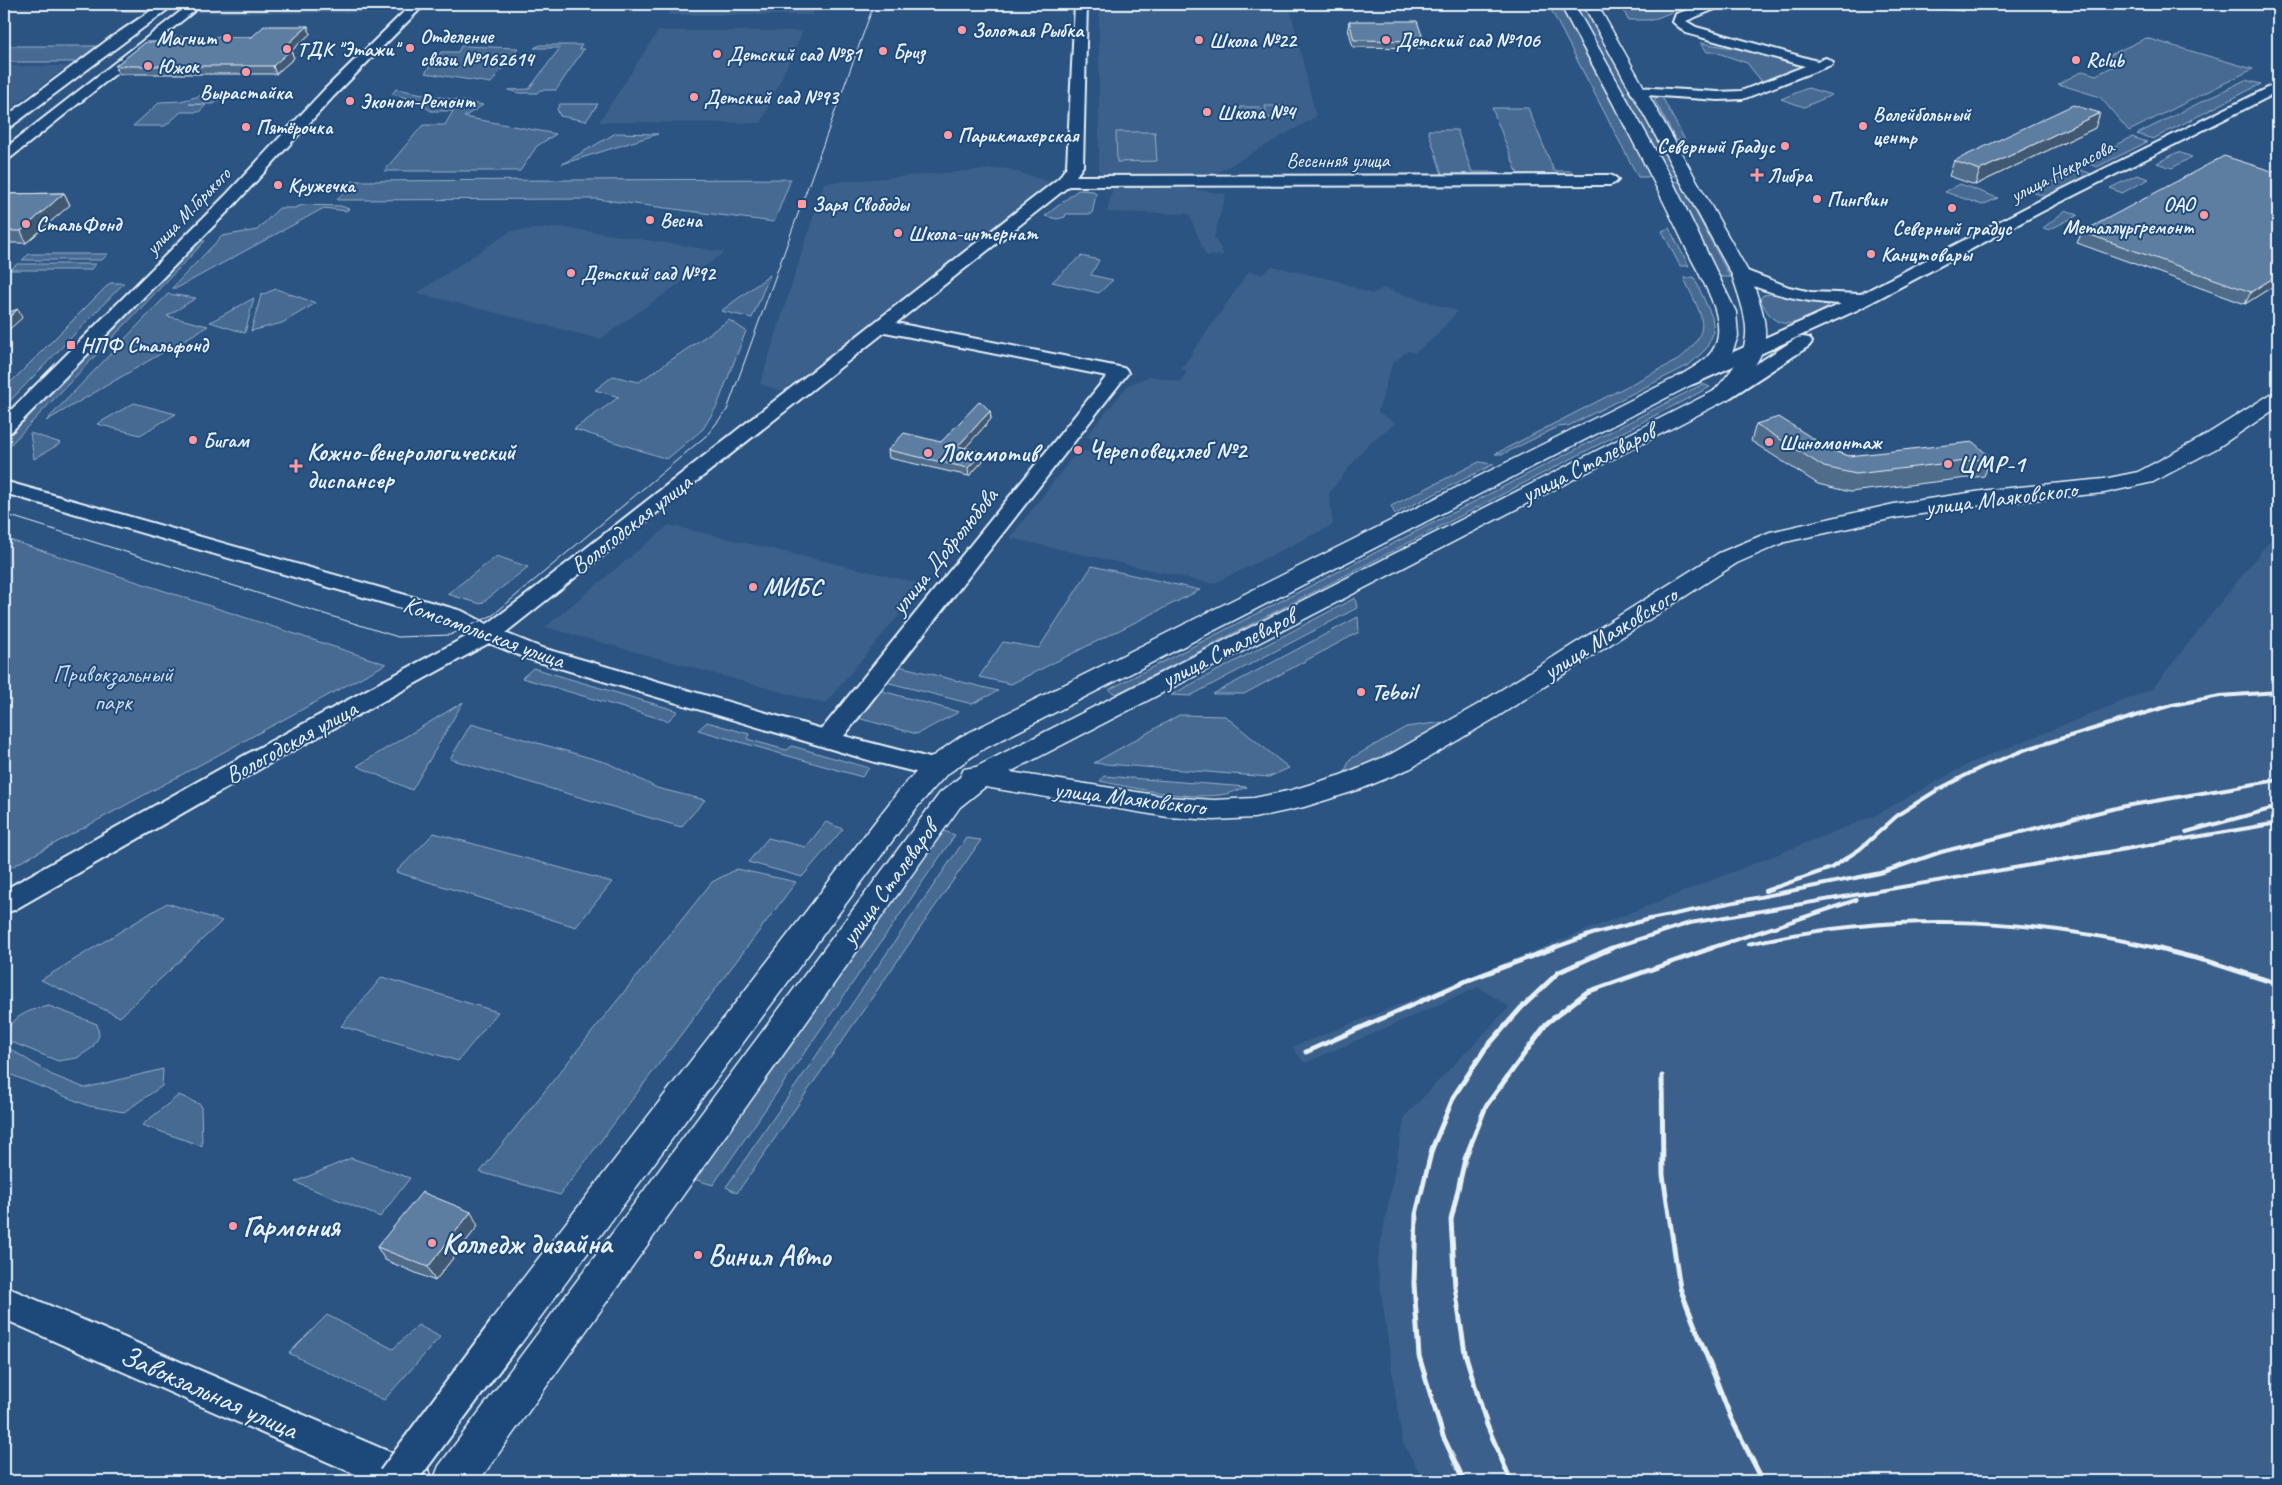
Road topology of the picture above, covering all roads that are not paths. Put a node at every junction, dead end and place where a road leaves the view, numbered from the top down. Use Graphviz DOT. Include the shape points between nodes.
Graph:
graph roads {
  1 [pos="169,4"];
  2 [pos="196,4"];
  3 [pos="419,4"];
  4 [pos="1081,4"];
  5 [pos="1568,4"];
  6 [pos="1590,4"];
  7 [pos="1716,4"];
  8 [pos="145,21"];
  9 [pos="174,22"];
  10 [pos="2278,87"];
  11 [pos="1637,91"];
  12 [pos="4,125"];
  13 [pos="4,156"];
  14 [pos="1610,180"];
  15 [pos="1065,181"];
  16 [pos="1741,275"];
  17 [pos="1868,298"];
  18 [pos="882,326"];
  19 [pos="1755,350"];
  20 [pos="1688,379"];
  21 [pos="1721,396"];
  22 [pos="2278,398"];
  23 [pos="4,428"];
  24 [pos="4,487"];
  25 [pos="488,634"];
  26 [pos="828,738"];
  27 [pos="936,768"];
  28 [pos="979,777"];
  29 [pos="4,903"];
  30 [pos="4,1302"];
  31 [pos="395,1481"];
  32 [pos="414,1481"];
  33 [pos="454,1481"];
  1 -- 8 [label="street"];
  2 -- 9 [label="street"];
  3 -- 23 [label="street, улица М.Горького"];
  4 -- 15 [label="street, Вологодская улица" via="1075,166"];
  5 -- 20 [label="main road, улица Сталеваров" via="1663,180 1726,312 1728,334 1722,355 1714,364"];
  6 -- 11 [label="main road, улица Сталеваров"];
  7 -- 11 [label="street" via="1680,17 1679,22 1691,30 1822,63 1743,96"];
  8 -- 9 [label="street"];
  8 -- 12 [label="street"];
  9 -- 13 [label="street"];
  10 -- 17 [label="street, улица Некрасова" via="2037,208"];
  11 -- 16 [label="main road, улица Сталеваров"];
  14 -- 15 [label="street, Весенняя улица"];
  15 -- 18 [label="street, Вологодская улица"];
  16 -- 17 [label="street" via="1779,291 1808,297"];
  16 -- 19 [label="main road, улица Сталеваров" via="1755,313 1758,336"];
  17 -- 19 [label="street"];
  17 -- 21 [label="street"];
  18 -- 25 [label="street, Вологодская улица"];
  18 -- 26 [label="street, улица Добролюбова" via="1119,373"];
  19 -- 20 [label="street"];
  19 -- 21 [label="main road, улица Сталеваров" via="1749,364"];
  20 -- 27 [label="main road, улица Сталеваров" via="976,741"];
  21 -- 28 [label="main road, улица Сталеваров"];
  22 -- 28 [label="main road, улица Маяковского" via="2209,443 2145,477 2104,486 1904,509 1778,538 1728,558 1487,711 1401,761 1351,782 1294,800 1254,808 1168,807"];
  24 -- 25 [label="street, Комсомольская улица" via="454,616"];
  25 -- 26 [label="street, Комсомольская улица" via="534,653"];
  25 -- 29 [label="street, Вологодская улица" via="254,761"];
  26 -- 27 [label="street, Комсомольская улица"];
  27 -- 28 [label="main road, улица Маяковского"];
  27 -- 31 [label="main road, улица Сталеваров, bridge" via="908,799"];
  28 -- 33 [label="main road, улица Сталеваров" via="950,800"];
  30 -- 32 [label="street, Завокзальная улица"];
}
